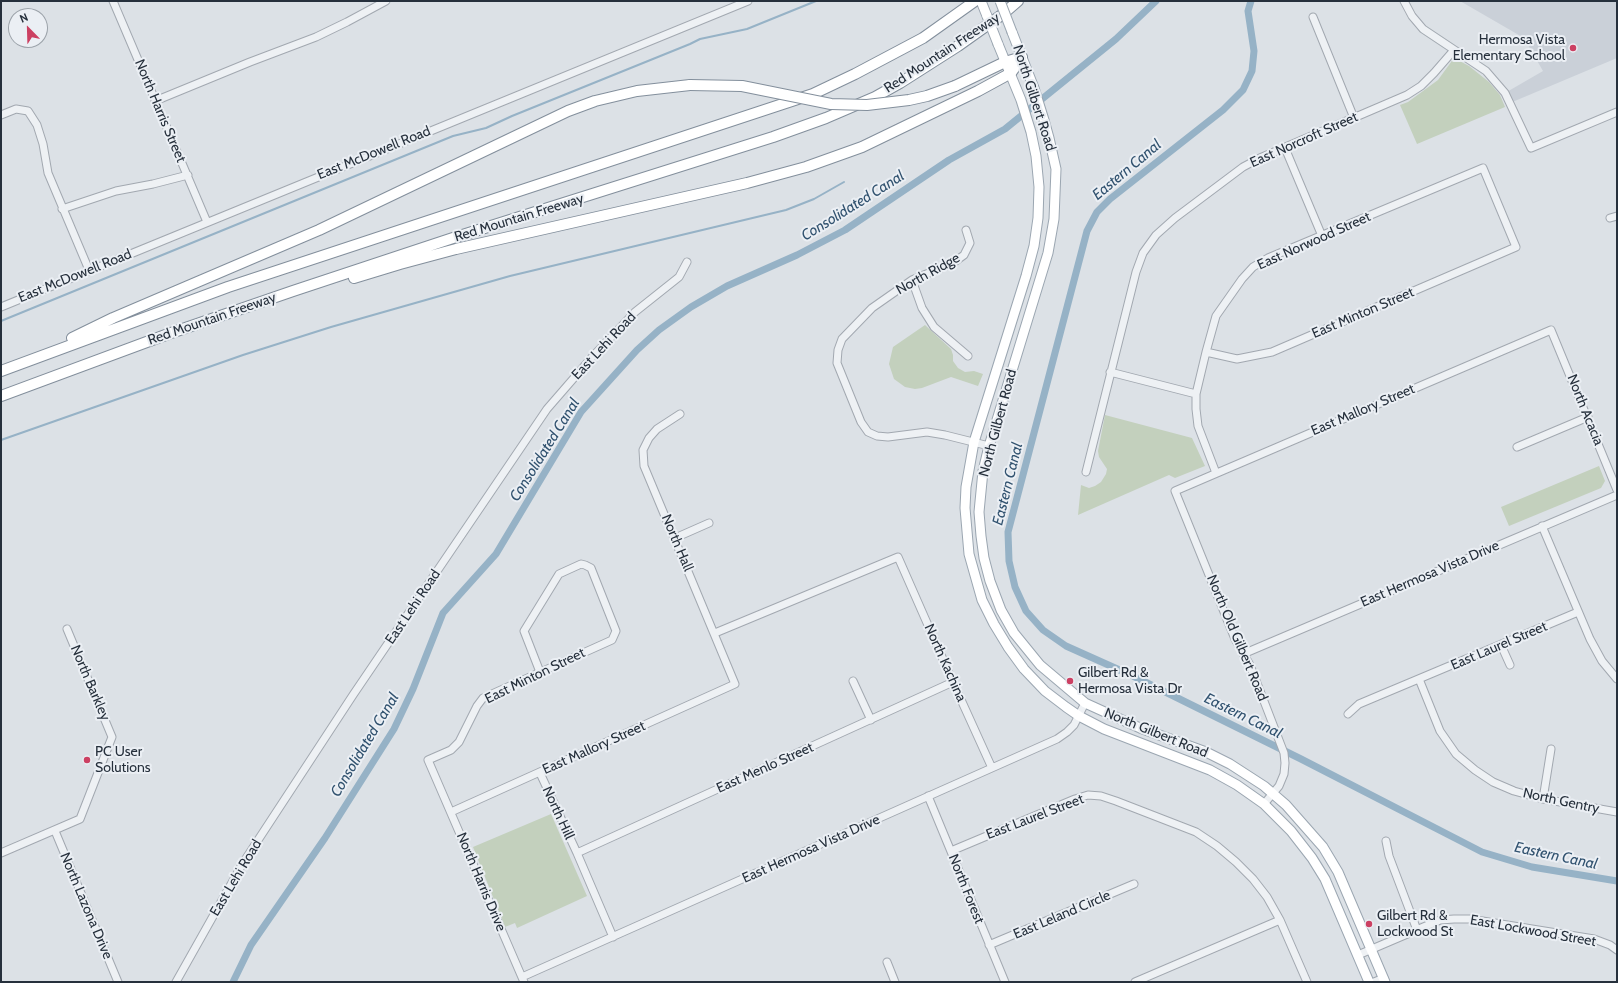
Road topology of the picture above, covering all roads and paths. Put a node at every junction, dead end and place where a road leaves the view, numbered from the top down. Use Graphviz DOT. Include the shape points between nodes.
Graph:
graph roads {
  1 [pos="113,1"];
  2 [pos="748,1"];
  3 [pos="975,1"];
  4 [pos="981,1"];
  5 [pos="1000,1"];
  6 [pos="1018,1"];
  7 [pos="1404,1"];
  8 [pos="382,2"];
  9 [pos="1313,17"];
  10 [pos="1454,50"];
  11 [pos="1022,57"];
  12 [pos="1005,62"];
  13 [pos="1011,73"];
  14 [pos="155,101"];
  15 [pos="1617,112"];
  16 [pos="1,115"];
  17 [pos="1354,118"];
  18 [pos="1285,148"];
  19 [pos="188,175"];
  20 [pos="62,209"];
  21 [pos="206,222"];
  22 [pos="966,230"];
  23 [pos="1322,236"];
  24 [pos="1516,247"];
  25 [pos="687,262"];
  26 [pos="89,270"];
  27 [pos="912,280"];
  28 [pos="293,291"];
  29 [pos="1,307"];
  30 [pos="1551,330"];
  31 [pos="1206,352"];
  32 [pos="968,356"];
  33 [pos="20,363"];
  34 [pos="1,371"];
  35 [pos="1110,372"];
  36 [pos="1196,394"];
  37 [pos="1,396"];
  38 [pos="680,414"];
  39 [pos="1588,417"];
  40 [pos="974,442"];
  41 [pos="989,446"];
  42 [pos="1517,446"];
  43 [pos="1086,472"];
  44 [pos="1216,473"];
  45 [pos="1617,490"];
  46 [pos="1175,491"];
  47 [pos="1617,495"];
  48 [pos="709,522"];
  49 [pos="1542,526"];
  50 [pos="675,538"];
  51 [pos="1578,612"];
  52 [pos="67,629"];
  53 [pos="715,633"];
  54 [pos="1501,645"];
  55 [pos="1244,654"];
  56 [pos="1510,664"];
  57 [pos="540,672"];
  58 [pos="1419,679"];
  59 [pos="1617,679"];
  60 [pos="853,681"];
  61 [pos="953,682"];
  62 [pos="736,684"];
  63 [pos="1085,703"];
  64 [pos="1348,714"];
  65 [pos="1079,716"];
  66 [pos="871,720"];
  67 [pos="1551,749"];
  68 [pos="428,760"];
  69 [pos="992,768"];
  70 [pos="540,773"];
  71 [pos="1274,794"];
  72 [pos="928,796"];
  73 [pos="1543,800"];
  74 [pos="1264,804"];
  75 [pos="451,812"];
  76 [pos="1617,812"];
  77 [pos="55,831"];
  78 [pos="1386,841"];
  79 [pos="951,851"];
  80 [pos="1,852"];
  81 [pos="577,854"];
  82 [pos="1134,884"];
  83 [pos="1280,920"];
  84 [pos="1417,930"];
  85 [pos="613,937"];
  86 [pos="989,946"];
  87 [pos="1372,950"];
  88 [pos="1617,950"];
  89 [pos="1358,955"];
  90 [pos="887,962"];
  91 [pos="523,980"];
  92 [pos="1384,980"];
  93 [pos="118,982"];
  94 [pos="176,982"];
  95 [pos="896,982"];
  96 [pos="1005,982"];
  97 [pos="1135,982"];
  98 [pos="1307,982"];
  99 [pos="1369,982"];
  100 [pos="1374,982"];
  1 -- 14 [label="street, North Harris Street"];
  2 -- 21 [label="street, East McDowell Road"];
  3 -- 33 [label="highway, Red Mountain Freeway" via="917,41 813,94 243,282"];
  4 -- 12 [label="main road, North Gilbert Road, bridge"];
  5 -- 11 [label="main road, North Gilbert Road, bridge"];
  6 -- 28 [label="highway, Red Mountain Freeway" via="958,46 900,83 826,118"];
  7 -- 10 [label="street" via="1423,29"];
  8 -- 14 [label="street" via="316,37"];
  9 -- 17 [label="street"];
  10 -- 15 [label="street" via="1486,71 1505,92 1531,148"];
  10 -- 17 [label="street, East Norcroft Street" via="1421,86 1407,95"];
  11 -- 12 [label="highway"];
  11 -- 13 [label="highway"];
  11 -- 41 [label="main road, North Gilbert Road" via="1044,120 1056,169 1052,234"];
  12 -- 13 [label="main road, North Gilbert Road"];
  12 -- 33 [label="highway, bridge" via="955,86 927,96 867,105 831,104 742,86 690,84 607,98 568,111 319,230 113,318"];
  13 -- 28 [label="highway" via="892,133 839,156 800,169 456,249 325,286"];
  13 -- 40 [label="main road, North Gilbert Road" via="1031,132 1036,156 1038,218 1034,246"];
  14 -- 19 [label="street, North Harris Street"];
  16 -- 20 [label="street" via="16,109 28,111 39,131 48,173"];
  17 -- 18 [label="street, East Norcroft Street"];
  18 -- 23 [label="street"];
  18 -- 35 [label="street, East Norcroft Street" via="1243,167 1156,235 1143,253 1136,272"];
  19 -- 20 [label="street" via="116,191"];
  19 -- 21 [label="street, North Harris Street"];
  20 -- 26 [label="street"];
  21 -- 26 [label="street, East McDowell Road"];
  22 -- 27 [label="street, North Ridge" via="970,243 964,254 953,263"];
  23 -- 24 [label="street, East Norwood Street" via="1483,168"];
  23 -- 31 [label="street, East Norwood Street" via="1268,258 1253,267 1228,296 1216,316"];
  24 -- 31 [label="street, East Minton Street" via="1272,352 1237,359"];
  25 -- 94 [label="street, East Lehi Road" via="679,277 634,312 547,409 353,694 243,863"];
  26 -- 29 [label="street, East McDowell Road"];
  27 -- 32 [label="street" via="922,308 934,327"];
  27 -- 40 [label="street, North Ridge" via="872,308 851,328 842,339 837,363 861,422 868,432 888,437 927,432"];
  28 -- 37 [label="highway, Red Mountain Freeway"];
  30 -- 39 [label="street, North Acacia"];
  30 -- 44 [label="street, East Mallory Street"];
  31 -- 36 [label="street, East Norwood Street"];
  33 -- 34 [label="highway, Red Mountain Freeway"];
  35 -- 36 [label="street"];
  35 -- 43 [label="street, East Norcroft Street"];
  36 -- 44 [label="street, East Norwood Street" via="1198,426"];
  38 -- 50 [label="street, North Hall" via="657,429 643,450 644,466"];
  39 -- 42 [label="street"];
  39 -- 45 [label="street, North Acacia"];
  40 -- 41 [label="street, North Ridge"];
  40 -- 65 [label="main road, North Gilbert Road" via="966,487 966,528 968,554 982,600 1001,636 1024,669 1045,691"];
  41 -- 63 [label="main road, North Gilbert Road" via="983,471 979,512 984,558 990,581 1001,610 1014,633 1040,665"];
  44 -- 46 [label="street, East Mallory Street"];
  46 -- 55 [label="street, North Old Gilbert Road" via="1235,639"];
  47 -- 49 [label="street, East Hermosa Vista Drive"];
  48 -- 50 [label="street"];
  49 -- 51 [label="street"];
  49 -- 55 [label="street, East Hermosa Vista Drive"];
  50 -- 53 [label="street, North Hall"];
  51 -- 54 [label="street, East Laurel Street"];
  51 -- 59 [label="street" via="1602,661"];
  52 -- 77 [label="street, North Barkley" via="112,737 80,819"];
  53 -- 61 [label="street, North Kachina" via="898,557"];
  53 -- 62 [label="street, North Hall"];
  54 -- 56 [label="street"];
  54 -- 58 [label="street, East Laurel Street"];
  55 -- 71 [label="street, North Old Gilbert Road" via="1284,753 1284,774"];
  57 -- 57 [label="street, East Minton Street" via="612,640 616,631 591,568 585,565 581,564 559,574 524,631"];
  57 -- 68 [label="street, East Minton Street" via="483,698 459,742 451,750"];
  58 -- 64 [label="street, East Laurel Street" via="1359,704"];
  58 -- 73 [label="street, North Gentry" via="1440,731 1456,754 1493,782"];
  60 -- 66 [label="street"];
  61 -- 66 [label="street, East Menlo Street"];
  61 -- 69 [label="street, North Kachina"];
  62 -- 70 [label="street, East Mallory Street"];
  63 -- 65 [label="street, East Hermosa Vista Drive"];
  63 -- 71 [label="main road, North Gilbert Road" via="1140,728 1206,752 1230,764"];
  65 -- 69 [label="street, East Hermosa Vista Drive" via="1074,726 1057,740"];
  65 -- 74 [label="main road, North Gilbert Road" via="1134,742 1210,770"];
  66 -- 81 [label="street, East Menlo Street"];
  67 -- 73 [label="street"];
  68 -- 75 [label="street, North Harris Drive"];
  69 -- 72 [label="street, East Hermosa Vista Drive"];
  70 -- 75 [label="street, East Mallory Street"];
  70 -- 81 [label="street, North Hill"];
  71 -- 74 [label="street, North Old Gilbert Road"];
  71 -- 87 [label="main road, North Gilbert Road" via="1323,847 1338,872"];
  72 -- 79 [label="street, North Forest"];
  72 -- 85 [label="street, East Hermosa Vista Drive"];
  73 -- 76 [label="street, North Gentry"];
  74 -- 89 [label="main road, North Gilbert Road" via="1291,831 1312,858 1325,879"];
  75 -- 91 [label="street, North Harris Drive"];
  77 -- 80 [label="street"];
  77 -- 93 [label="street, North Lazona Drive"];
  78 -- 84 [label="street" via="1389,856"];
  79 -- 83 [label="street, East Laurel Street" via="1075,799 1088,795 1101,796 1166,819 1196,832 1217,846 1253,879"];
  79 -- 86 [label="street, North Forest"];
  81 -- 85 [label="street, North Hill"];
  82 -- 86 [label="street, East Leland Circle"];
  83 -- 97 [label="street"];
  83 -- 98 [label="street"];
  84 -- 87 [label="street, East Lockwood Street"];
  84 -- 88 [label="street, East Lockwood Street" via="1440,920 1470,919 1594,940"];
  85 -- 91 [label="street, East Hermosa Vista Drive"];
  86 -- 96 [label="street, North Forest"];
  87 -- 89 [label="street, East Lockwood Street"];
  87 -- 92 [label="main road, North Gilbert Road"];
  89 -- 99 [label="main road, North Gilbert Road"];
  90 -- 95 [label="street"];
  92 -- 100 [label="street"];
}
